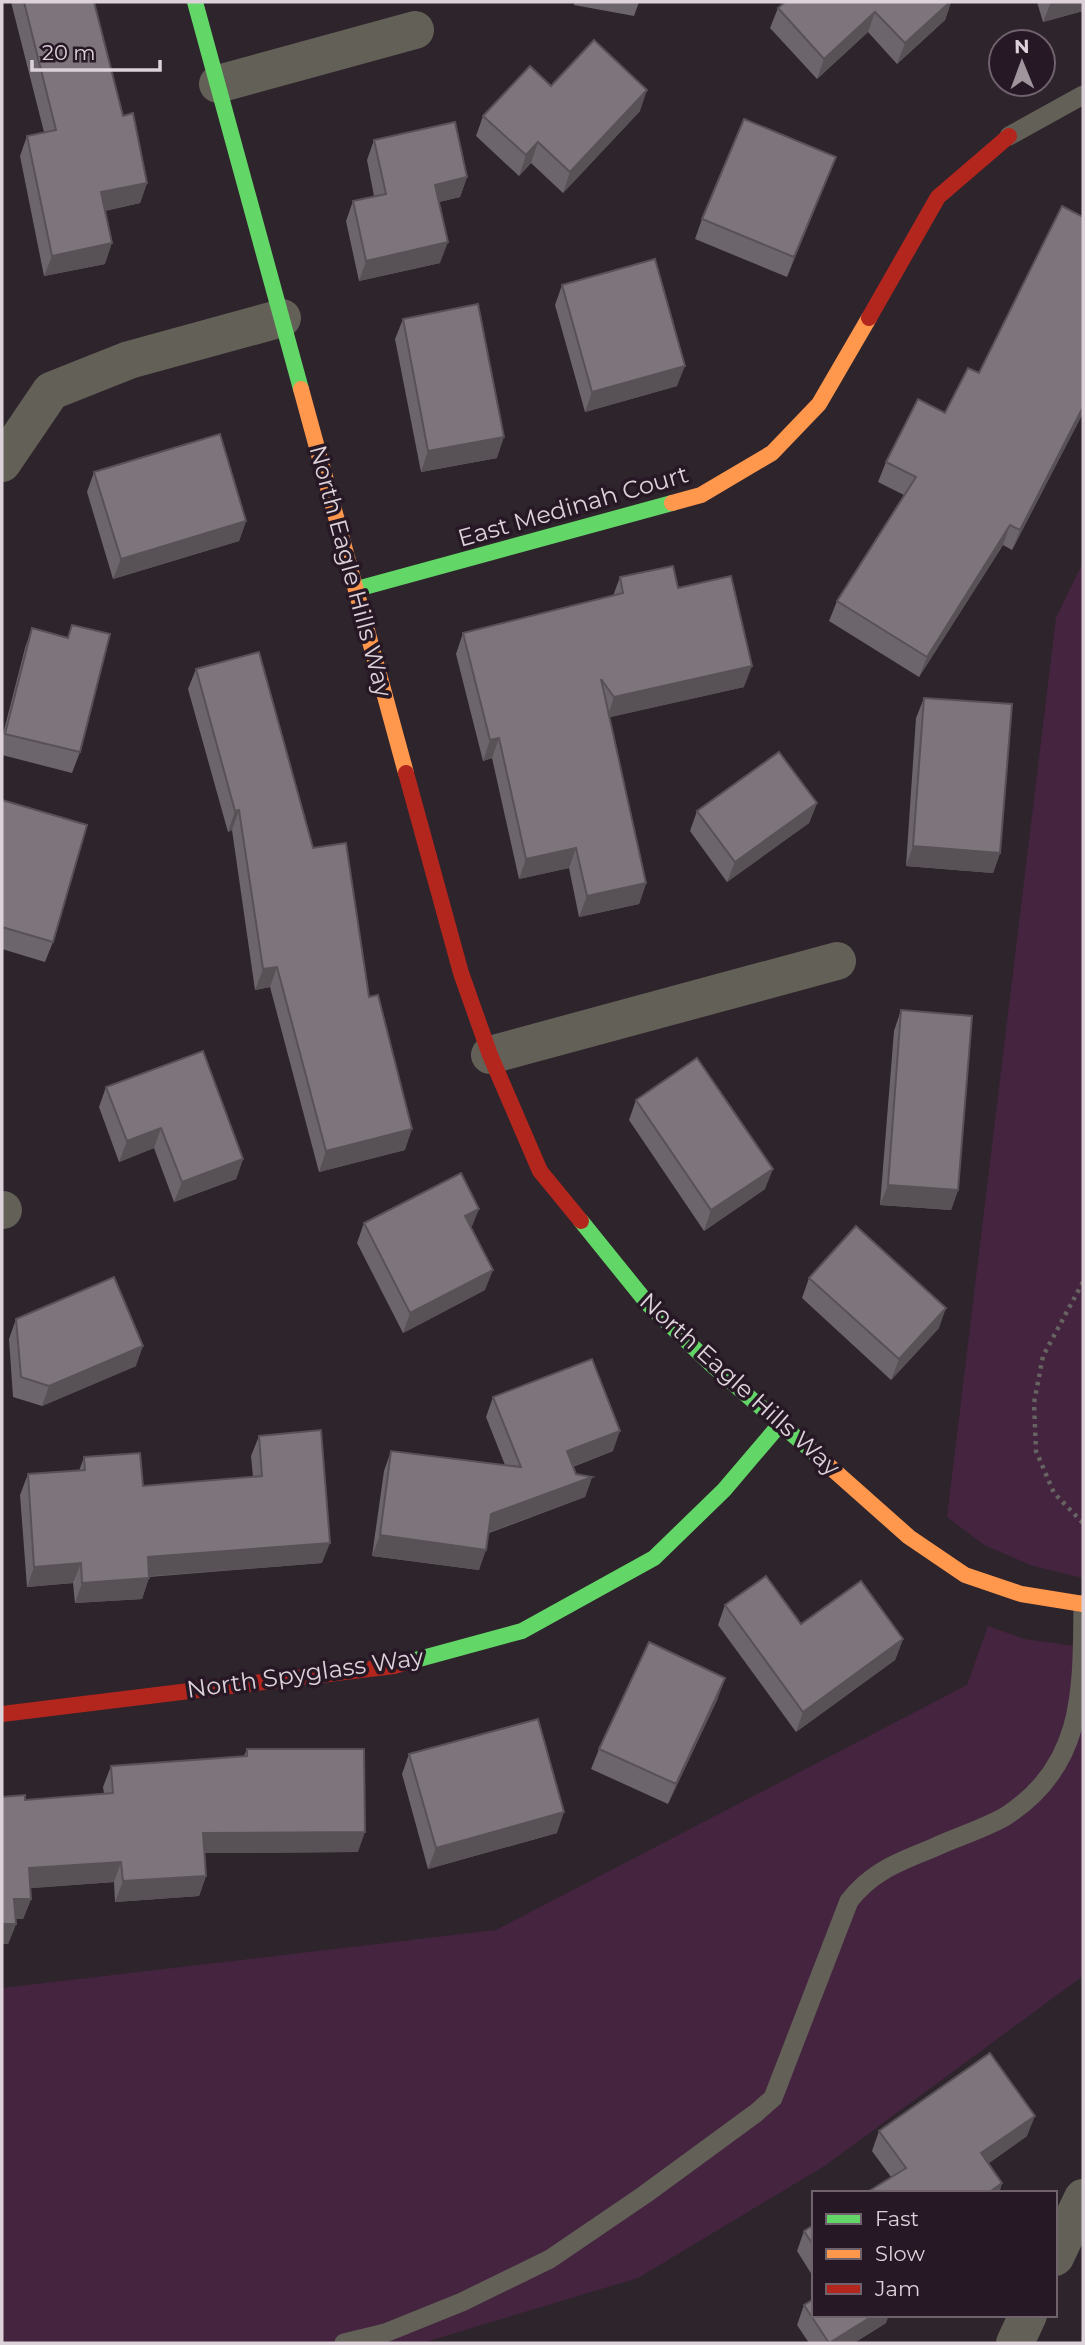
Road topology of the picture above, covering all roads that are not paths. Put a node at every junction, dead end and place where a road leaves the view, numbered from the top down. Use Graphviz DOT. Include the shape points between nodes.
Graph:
graph roads {
  1 [pos="195,2"];
  2 [pos="415,30"];
  3 [pos="218,84"];
  4 [pos="1083,95"];
  5 [pos="1009,136"];
  6 [pos="282,318"];
  7 [pos="2,463"];
  8 [pos="357,589"];
  9 [pos="837,961"];
  10 [pos="490,1055"];
  11 [pos="781,1423"];
  12 [pos="1083,1604"];
  13 [pos="2,1714"];
  14 [pos="1083,2197"];
  15 [pos="1057,2253"];
  16 [pos="1027,2317"];
  17 [pos="344,2343"];
  18 [pos="1015,2343"];
  1 -- 3 [label="street, North Eagle Hills Way"];
  2 -- 3 [label="street"];
  3 -- 6 [label="street, North Eagle Hills Way"];
  4 -- 5 [label="lane"];
  5 -- 8 [label="street, East Medinah Court" via="938,197 820,404 772,453 701,495"];
  6 -- 7 [label="street" via="129,360 51,391"];
  6 -- 8 [label="street, North Eagle Hills Way"];
  8 -- 10 [label="street, North Eagle Hills Way" via="461,973"];
  9 -- 10 [label="street"];
  10 -- 11 [label="street, North Eagle Hills Way" via="540,1171 648,1304"];
  11 -- 12 [label="street, North Eagle Hills Way" via="909,1537 965,1575 1021,1594"];
  11 -- 13 [label="street, North Spyglass Way" via="724,1490 654,1558 522,1631 394,1666"];
  12 -- 17 [label="lane" via="1080,1710 1056,1772 1005,1817 880,1871 861,1885 849,1901 773,2098 550,2259 463,2302 385,2333"];
  14 -- 15 [label="street"];
  16 -- 18 [label="street"];
}
